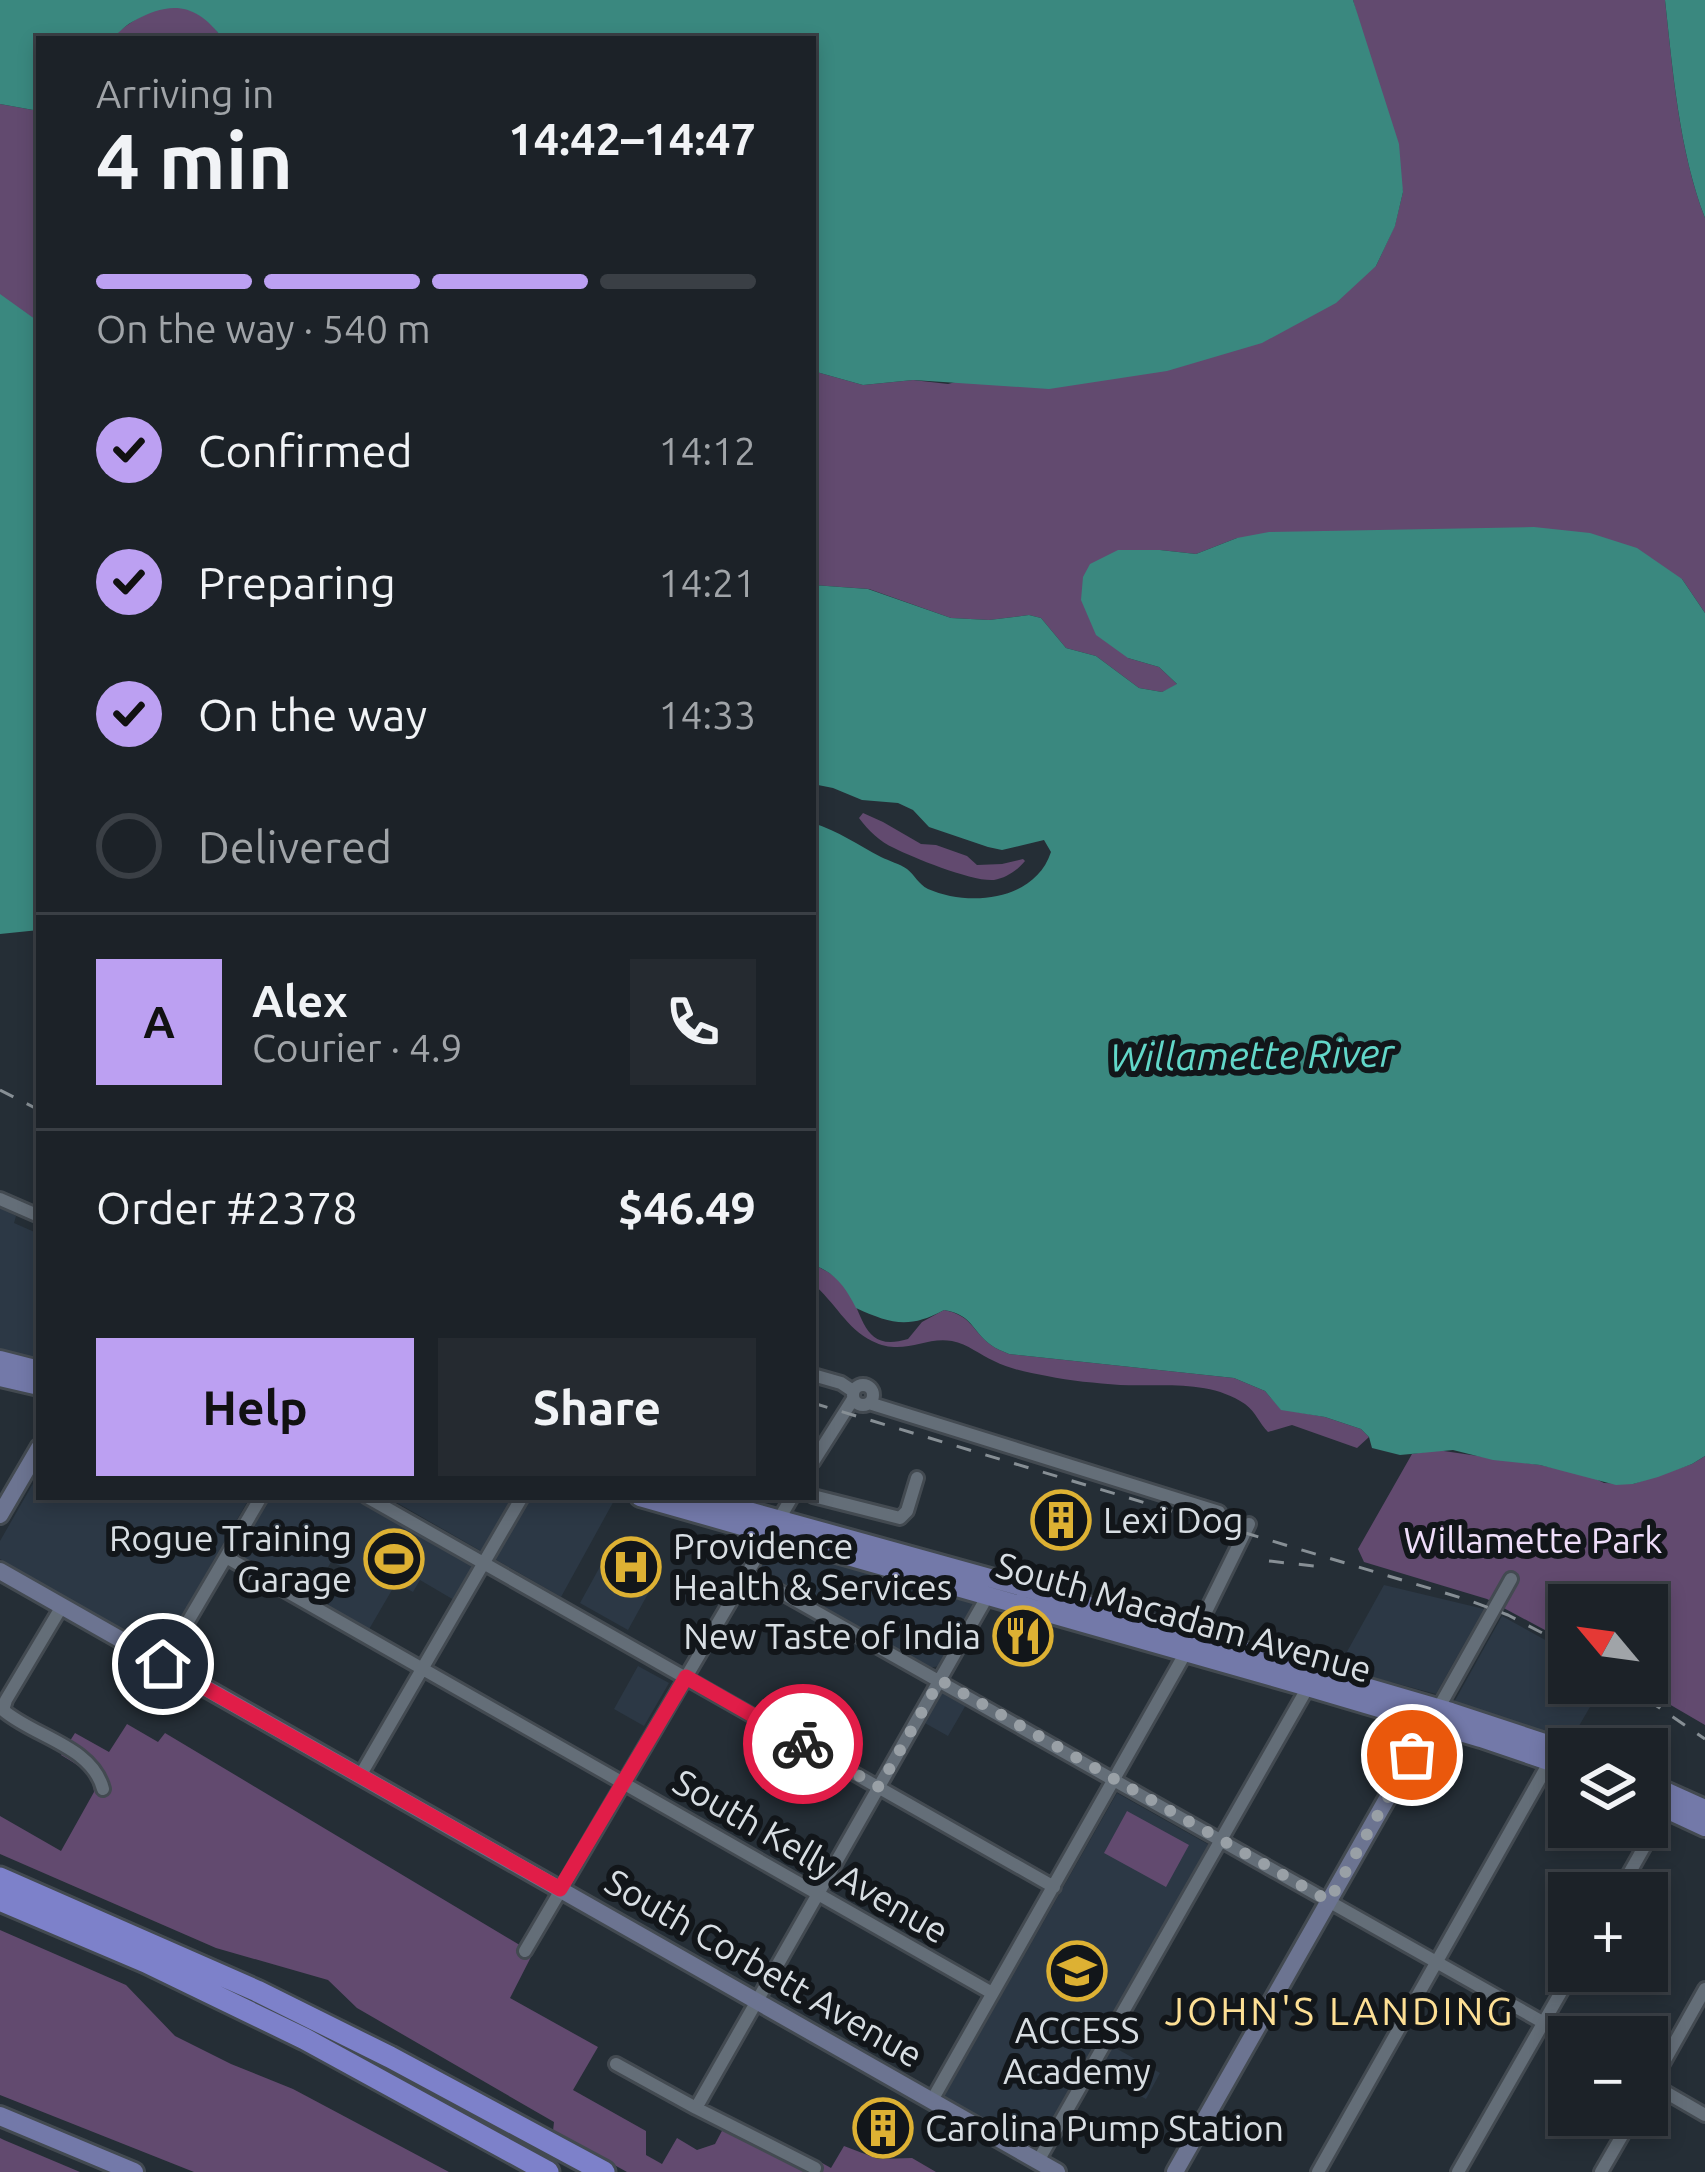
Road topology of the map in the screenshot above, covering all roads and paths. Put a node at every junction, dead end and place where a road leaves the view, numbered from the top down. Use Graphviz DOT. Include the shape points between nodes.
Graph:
graph roads {
  1 [pos="0,1199"];
  2 [pos="36,1215"];
  3 [pos="0,1360"];
  4 [pos="36,1369"];
  5 [pos="0,1377"];
  6 [pos="816,1377"];
  7 [pos="36,1385"];
  8 [pos="853,1395"];
  9 [pos="36,1453"];
  10 [pos="816,1457"];
  11 [pos="917,1478"];
  12 [pos="816,1497"];
  13 [pos="259,1500"];
  14 [pos="372,1500"];
  15 [pos="521,1500"];
  16 [pos="653,1500"];
  17 [pos="705,1500"];
  18 [pos="790,1500"];
  19 [pos="1219,1512"];
  20 [pos="0,1515"];
  21 [pos="1249,1524"];
  22 [pos="773,1528"];
  23 [pos="226,1557"];
  24 [pos="484,1564"];
  25 [pos="0,1571"];
  26 [pos="747,1573"];
  27 [pos="1511,1580"];
  28 [pos="986,1585"];
  29 [pos="62,1606"];
  30 [pos="1190,1645"];
  31 [pos="163,1664"];
  32 [pos="422,1669"];
  33 [pos="686,1677"];
  34 [pos="940,1680"];
  35 [pos="1308,1687"];
  36 [pos="1434,1716"];
  37 [pos="1548,1743"];
  38 [pos="1548,1760"];
  39 [pos="1548,1765"];
  40 [pos="360,1776"];
  41 [pos="1115,1780"];
  42 [pos="622,1784"];
  43 [pos="879,1787"];
  44 [pos="103,1789"];
  45 [pos="1670,1802"];
  46 [pos="1705,1809"];
  47 [pos="1705,1827"];
  48 [pos="1222,1840"];
  49 [pos="1630,1872"];
  50 [pos="0,1878"];
  51 [pos="1054,1887"];
  52 [pos="560,1889"];
  53 [pos="818,1895"];
  54 [pos="0,1900"];
  55 [pos="1329,1901"];
  56 [pos="525,1951"];
  57 [pos="1436,1962"];
  58 [pos="1705,1989"];
  59 [pos="1561,1992"];
  60 [pos="992,1993"];
  61 [pos="757,2003"];
  62 [pos="1543,2023"];
  63 [pos="1548,2026"];
  64 [pos="1668,2052"];
  65 [pos="616,2064"];
  66 [pos="1668,2096"];
  67 [pos="931,2102"];
  68 [pos="696,2108"];
  69 [pos="1705,2115"];
  70 [pos="0,2116"];
  71 [pos="1622,2136"];
  72 [pos="1038,2161"];
  73 [pos="815,2168"];
  74 [pos="134,2172"];
  75 [pos="548,2172"];
  76 [pos="604,2172"];
  77 [pos="1057,2172"];
  78 [pos="1174,2172"];
  79 [pos="1318,2172"];
  80 [pos="1458,2172"];
  81 [pos="1601,2172"];
  1 -- 2 [label="street"];
  3 -- 4 [label="main road"];
  5 -- 7 [label="main road"];
  6 -- 8 [label="street"];
  8 -- 10 [label="street"];
  8 -- 19 [label="street" via="870,1387 869,1403"];
  9 -- 20 [label="street"];
  11 -- 12 [label="street" via="900,1519"];
  13 -- 23 [label="street"];
  14 -- 24 [label="street"];
  15 -- 24 [label="street"];
  16 -- 22 [label="main road, South Macadam Avenue"];
  17 -- 22 [label="main road, South Macadam Avenue"];
  18 -- 22 [label="street"];
  21 -- 30 [label="street"];
  22 -- 26 [label="street"];
  22 -- 28 [label="main road, South Macadam Avenue"];
  23 -- 31 [label="street"];
  23 -- 32 [label="street, South Kelly Avenue"];
  24 -- 32 [label="street"];
  24 -- 33 [label="street"];
  25 -- 29 [label="street, South Corbett Avenue"];
  26 -- 33 [label="street"];
  26 -- 34 [label="street"];
  27 -- 36 [label="street"];
  28 -- 30 [label="main road, South Macadam Avenue"];
  28 -- 34 [label="street"];
  29 -- 31 [label="street, South Corbett Avenue"];
  29 -- 44 [label="street" via="4,1710 81,1757"];
  30 -- 35 [label="main road, South Macadam Avenue"];
  30 -- 36 [label="main road, South Macadam Avenue"];
  30 -- 41 [label="street"];
  31 -- 40 [label="street, South Corbett Avenue"];
  32 -- 40 [label="street"];
  32 -- 42 [label="street, South Kelly Avenue"];
  33 -- 42 [label="street"];
  33 -- 43 [label="street"];
  34 -- 41 [label="street"];
  34 -- 43 [label="street"];
  35 -- 36 [label="main road, South Macadam Avenue"];
  35 -- 48 [label="street"];
  36 -- 37 [label="main road, South Macadam Avenue"];
  36 -- 38 [label="main road, South Macadam Avenue"];
  36 -- 55 [label="street"];
  39 -- 57 [label="street"];
  40 -- 52 [label="street, South Corbett Avenue"];
  41 -- 48 [label="street"];
  41 -- 51 [label="street"];
  42 -- 52 [label="street"];
  42 -- 53 [label="street, South Kelly Avenue"];
  43 -- 51 [label="street"];
  43 -- 53 [label="street"];
  45 -- 46 [label="main road"];
  45 -- 47 [label="main road"];
  45 -- 49 [label="street"];
  48 -- 55 [label="street"];
  48 -- 72 [label="street"];
  50 -- 76 [label="highway" via="211,1969"];
  51 -- 60 [label="street"];
  52 -- 56 [label="street"];
  52 -- 61 [label="street, South Corbett Avenue"];
  53 -- 60 [label="street, South Kelly Avenue"];
  53 -- 61 [label="street"];
  54 -- 75 [label="highway" via="271,2022"];
  55 -- 57 [label="street"];
  55 -- 78 [label="street"];
  57 -- 62 [label="street"];
  57 -- 79 [label="street"];
  58 -- 64 [label="street"];
  59 -- 62 [label="street"];
  60 -- 67 [label="street"];
  61 -- 67 [label="street, South Corbett Avenue"];
  61 -- 68 [label="street"];
  62 -- 63 [label="street"];
  62 -- 80 [label="street"];
  65 -- 68 [label="street"];
  66 -- 69 [label="street"];
  67 -- 72 [label="street, South Corbett Avenue"];
  68 -- 73 [label="street"];
  70 -- 74 [label="main road"];
  71 -- 81 [label="street"];
  72 -- 77 [label="street, South Corbett Avenue"];
}
